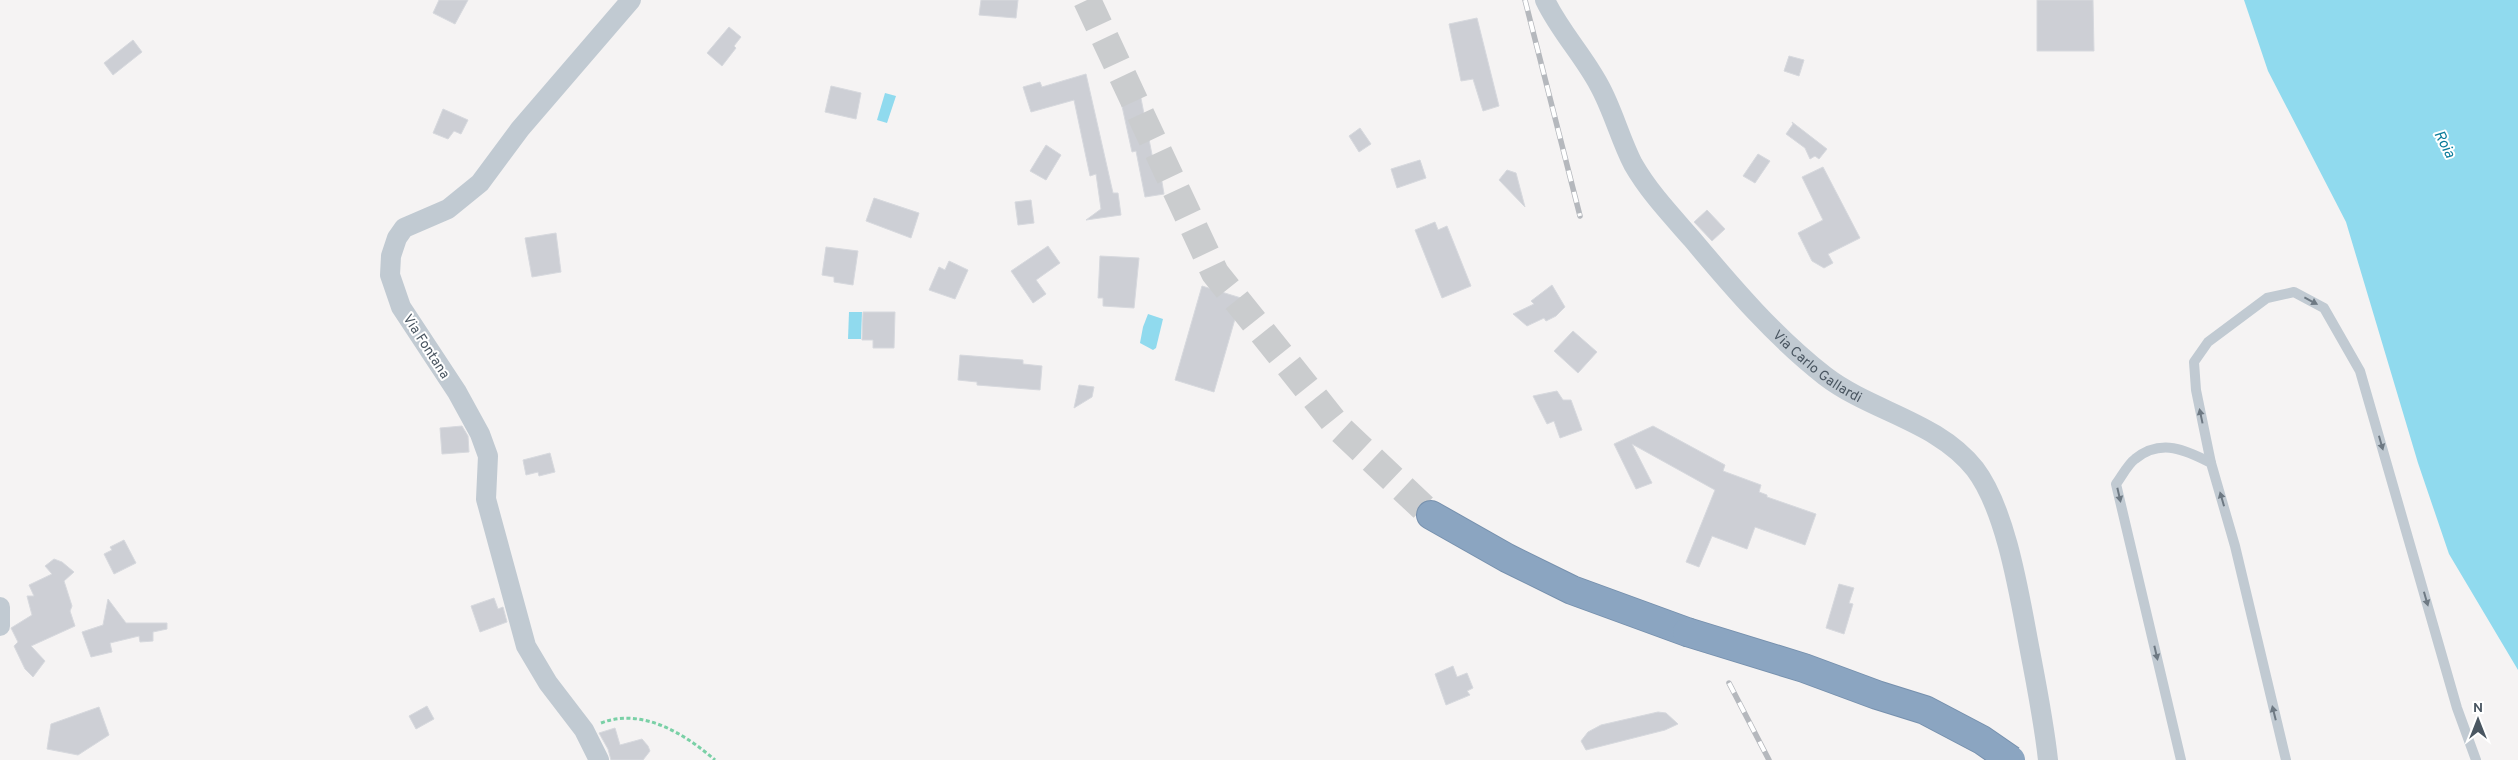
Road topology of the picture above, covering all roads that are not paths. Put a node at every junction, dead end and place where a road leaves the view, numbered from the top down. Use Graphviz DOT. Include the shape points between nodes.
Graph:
graph roads {
  1 [pos="630,0"];
  2 [pos="1545,0"];
  3 [pos="2212,463"];
  4 [pos="1431,515"];
  5 [pos="0,607"];
  6 [pos="0,626"];
  7 [pos="599,760"];
  8 [pos="2011,760"];
  9 [pos="2048,760"];
  10 [pos="2181,760"];
  11 [pos="2286,760"];
  12 [pos="2476,760"];
  1 -- 7 [label="street, Via Fontana" via="520,129 480,183 448,209 404,228 391,256 390,275 401,307 457,392 480,434 488,456 486,499 526,646 548,683 584,730"];
  2 -- 9 [label="street, Via Carlo Gallardi" via="1600,86 1632,162 1648,188 1714,265 1784,341 1833,382 1932,433 1957,451 1974,469 1990,498 2017,581"];
  3 -- 10 [label="lane, one-way" via="2185,449 2155,448 2134,459 2116,484"];
  11 -- 3 [label="lane, one-way"];
  3 -- 12 [label="lane, one-way" via="2196,390 2194,362 2208,342 2267,298 2294,292 2324,308 2360,371 2457,708"];
  4 -- 8 [label="highway, bridge" via="1506,558 1572,590 1687,632 1925,710 1982,740"];
  5 -- 6 [label="street"];
}
